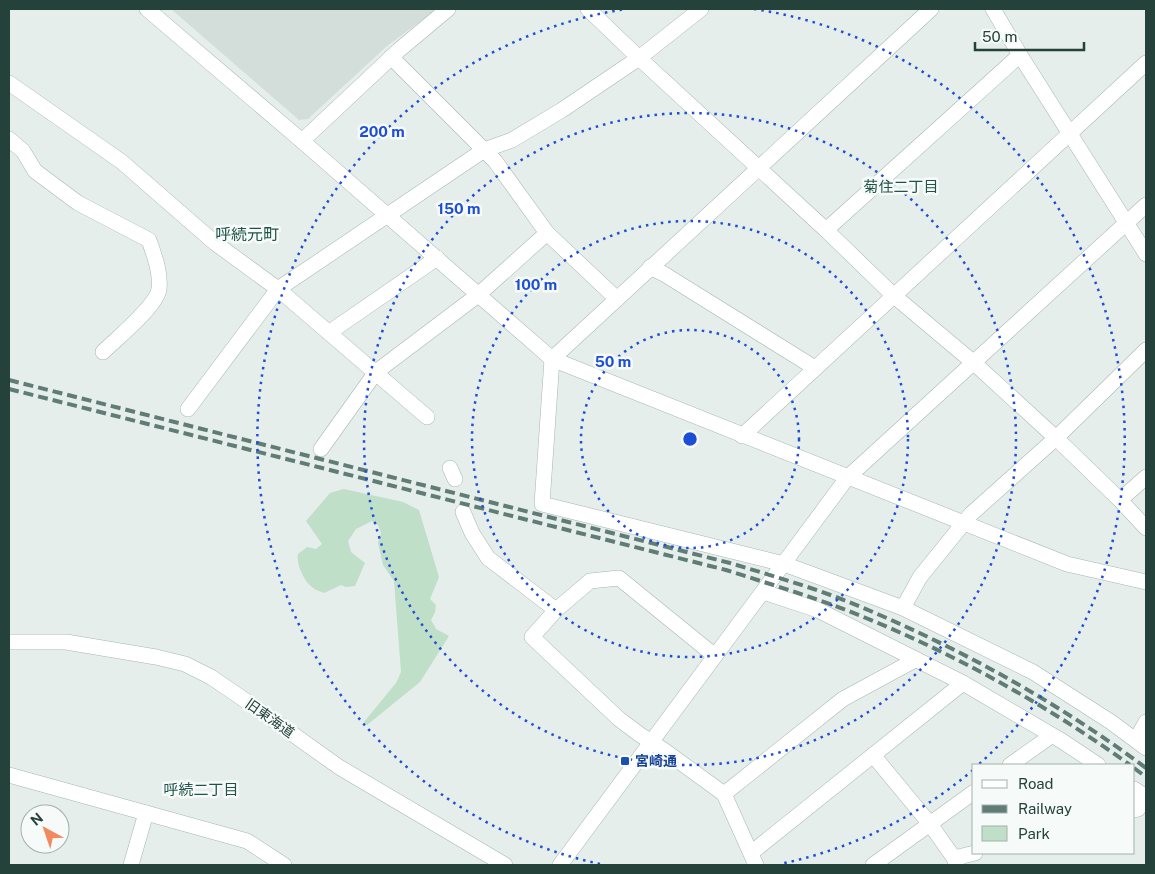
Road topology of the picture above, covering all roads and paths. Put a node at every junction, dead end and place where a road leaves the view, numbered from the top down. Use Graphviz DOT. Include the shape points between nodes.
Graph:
graph roads {
  1 [pos="147,9"];
  2 [pos="448,9"];
  3 [pos="588,9"];
  4 [pos="701,9"];
  5 [pos="930,9"];
  6 [pos="993,9"];
  7 [pos="1020,55"];
  8 [pos="391,57"];
  9 [pos="638,58"];
  10 [pos="1146,63"];
  11 [pos="9,83"];
  12 [pos="1070,133"];
  13 [pos="9,139"];
  14 [pos="302,142"];
  15 [pos="484,150"];
  16 [pos="759,167"];
  17 [pos="1146,205"];
  18 [pos="386,215"];
  19 [pos="1127,222"];
  20 [pos="826,230"];
  21 [pos="547,233"];
  22 [pos="1146,254"];
  23 [pos="436,258"];
  24 [pos="650,268"];
  25 [pos="278,288"];
  26 [pos="478,295"];
  27 [pos="893,295"];
  28 [pos="617,298"];
  29 [pos="330,332"];
  30 [pos="1146,350"];
  31 [pos="103,352"];
  32 [pos="552,359"];
  33 [pos="974,363"];
  34 [pos="815,368"];
  35 [pos="376,372"];
  36 [pos="188,409"];
  37 [pos="427,417"];
  38 [pos="742,436"];
  39 [pos="1056,438"];
  40 [pos="321,450"];
  41 [pos="1146,477"];
  42 [pos="847,478"];
  43 [pos="1120,500"];
  44 [pos="463,512"];
  45 [pos="964,524"];
  46 [pos="1146,528"];
  47 [pos="784,564"];
  48 [pos="1146,582"];
  49 [pos="763,592"];
  50 [pos="903,608"];
  51 [pos="556,610"];
  52 [pos="9,642"];
  53 [pos="715,656"];
  54 [pos="915,660"];
  55 [pos="963,683"];
  56 [pos="1146,722"];
  57 [pos="1051,736"];
  58 [pos="651,743"];
  59 [pos="1141,744"];
  60 [pos="873,755"];
  61 [pos="1011,764"];
  62 [pos="1096,764"];
  63 [pos="9,775"];
  64 [pos="1135,789"];
  65 [pos="972,793"];
  66 [pos="724,794"];
  67 [pos="1135,810"];
  68 [pos="146,813"];
  69 [pos="930,824"];
  70 [pos="973,854"];
  71 [pos="754,859"];
  72 [pos="955,862"];
  73 [pos="277,863"];
  74 [pos="130,865"];
  75 [pos="505,865"];
  76 [pos="560,865"];
  77 [pos="873,865"];
  1 -- 14 [label="street"];
  2 -- 8 [label="street"];
  3 -- 9 [label="street"];
  4 -- 9 [label="street"];
  5 -- 16 [label="street"];
  6 -- 7 [label="street"];
  7 -- 12 [label="street"];
  7 -- 20 [label="street"];
  8 -- 14 [label="street"];
  8 -- 15 [label="street"];
  9 -- 15 [label="street" via="512,140"];
  9 -- 16 [label="street"];
  10 -- 12 [label="street"];
  11 -- 25 [label="street" via="122,162 215,243"];
  12 -- 19 [label="street"];
  12 -- 27 [label="street"];
  13 -- 31 [label="street" via="23,151 35,170 78,203 149,240 157,267 159,290 153,304"];
  14 -- 18 [label="street"];
  15 -- 18 [label="street"];
  15 -- 21 [label="street"];
  16 -- 20 [label="street"];
  16 -- 24 [label="street"];
  17 -- 19 [label="street"];
  18 -- 23 [label="street"];
  18 -- 25 [label="street"];
  19 -- 22 [label="street"];
  19 -- 33 [label="street"];
  20 -- 27 [label="street"];
  21 -- 26 [label="street"];
  21 -- 28 [label="street"];
  23 -- 26 [label="street"];
  23 -- 29 [label="street"];
  24 -- 28 [label="street"];
  24 -- 34 [label="street"];
  25 -- 29 [label="street"];
  25 -- 36 [label="street"];
  26 -- 32 [label="street"];
  26 -- 35 [label="street"];
  27 -- 33 [label="street"];
  27 -- 34 [label="street"];
  28 -- 32 [label="street"];
  29 -- 35 [label="street"];
  30 -- 39 [label="street"];
  32 -- 38 [label="street"];
  32 -- 47 [label="street" via="542,504"];
  33 -- 39 [label="street"];
  33 -- 42 [label="street"];
  34 -- 38 [label="street"];
  35 -- 37 [label="street"];
  35 -- 40 [label="street"];
  38 -- 42 [label="street"];
  39 -- 43 [label="street"];
  39 -- 45 [label="street"];
  41 -- 43 [label="street"];
  42 -- 45 [label="street"];
  42 -- 47 [label="street"];
  43 -- 46 [label="street"];
  44 -- 51 [label="street" via="488,558"];
  45 -- 48 [label="street" via="1066,564"];
  45 -- 50 [label="street" via="920,577"];
  47 -- 49 [label="street"];
  47 -- 50 [label="street"];
  49 -- 53 [label="street"];
  49 -- 54 [label="street" via="818,610"];
  50 -- 59 [label="street" via="1034,672"];
  51 -- 53 [label="street" via="590,580 619,578"];
  51 -- 58 [label="street" via="532,637 606,707"];
  52 -- 75 [label="street, 旧東海道" via="66,642 185,664 249,703 339,767"];
  53 -- 58 [label="street"];
  54 -- 55 [label="street"];
  54 -- 66 [label="street" via="843,699"];
  55 -- 57 [label="street"];
  55 -- 60 [label="street"];
  56 -- 59 [label="street"];
  57 -- 61 [label="street"];
  57 -- 62 [label="street"];
  58 -- 66 [label="street"];
  58 -- 76 [label="street"];
  60 -- 69 [label="street"];
  60 -- 71 [label="street"];
  63 -- 68 [label="street"];
  64 -- 67 [label="street" via="1143,794"];
  65 -- 69 [label="street"];
  66 -- 71 [label="street"];
  68 -- 73 [label="street" via="247,841"];
  68 -- 74 [label="street"];
  69 -- 72 [label="street"];
  69 -- 77 [label="street"];
  70 -- 72 [label="street"];
}
